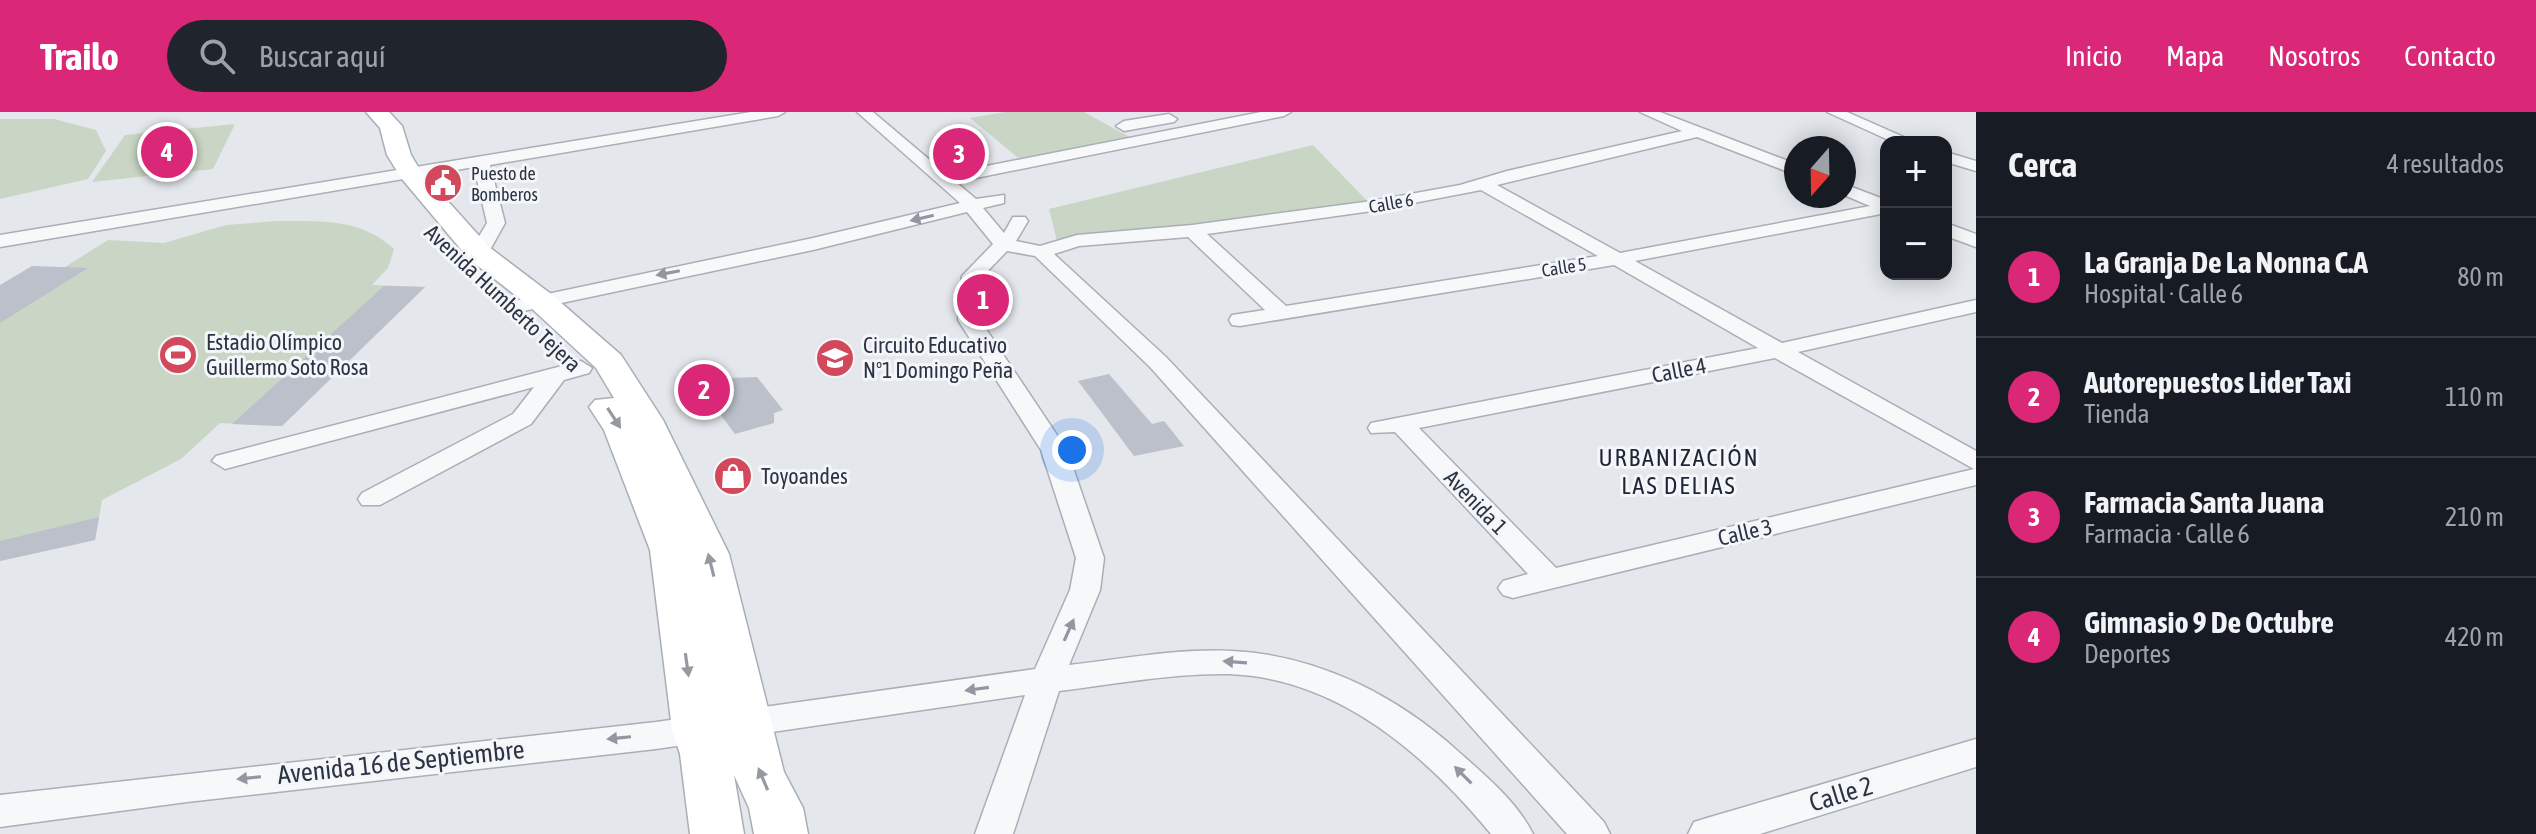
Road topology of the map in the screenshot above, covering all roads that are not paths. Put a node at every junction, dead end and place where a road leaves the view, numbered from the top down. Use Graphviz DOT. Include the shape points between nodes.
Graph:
graph roads {
  1 [pos="347,112"];
  2 [pos="377,112"];
  3 [pos="778,112"];
  4 [pos="864,112"];
  5 [pos="887,112"];
  6 [pos="1284,112"];
  7 [pos="1647,112"];
  8 [pos="1835,113"];
  9 [pos="1175,115"];
  10 [pos="1124,126"];
  11 [pos="1202,130"];
  12 [pos="1699,132"];
  13 [pos="1892,136"];
  14 [pos="1952,159"];
  15 [pos="481,162"];
  16 [pos="1784,165"];
  17 [pos="1976,166"];
  18 [pos="966,175"];
  19 [pos="398,176"];
  20 [pos="1482,183"];
  21 [pos="1856,194"];
  22 [pos="998,199"];
  23 [pos="1880,204"];
  24 [pos="972,206"];
  25 [pos="1881,208"];
  26 [pos="1019,221"];
  27 [pos="1192,231"];
  28 [pos="1952,231"];
  29 [pos="0,241"];
  30 [pos="1077,241"];
  31 [pos="1976,241"];
  32 [pos="1003,244"];
  33 [pos="1041,252"];
  34 [pos="479,253"];
  35 [pos="1618,259"];
  36 [pos="527,304"];
  37 [pos="1976,306"];
  38 [pos="1281,313"];
  39 [pos="1240,320"];
  40 [pos="1780,350"];
  41 [pos="568,371"];
  42 [pos="1391,427"];
  43 [pos="225,461"];
  44 [pos="1976,462"];
  45 [pos="1976,477"];
  46 [pos="371,499"];
  47 [pos="1550,579"];
  48 [pos="1513,588"];
  49 [pos="1047,679"];
  50 [pos="721,726"];
  51 [pos="1976,753"];
  52 [pos="0,811"];
  53 [pos="717,834"];
  54 [pos="781,834"];
  55 [pos="994,834"];
  56 [pos="1514,834"];
  57 [pos="1591,834"];
  58 [pos="1707,834"];
  1 -- 19 [label="street, Avenida Humberto Tejera" via="365,122"];
  2 -- 19 [label="street, Avenida Humberto Tejera" via="391,126"];
  3 -- 15 [label="street"];
  4 -- 24 [label="street" via="930,164"];
  5 -- 18 [label="street"];
  6 -- 11 [label="street"];
  7 -- 12 [label="street"];
  8 -- 13 [label="street"];
  9 -- 10 [label="street"];
  9 -- 11 [label="street"];
  11 -- 18 [label="street"];
  12 -- 16 [label="street"];
  12 -- 20 [label="street, Calle 6"];
  14 -- 17 [label="street"];
  15 -- 19 [label="street"];
  15 -- 34 [label="street" via="496,223"];
  18 -- 22 [label="street"];
  19 -- 29 [label="street"];
  19 -- 34 [label="street, Avenida Humberto Tejera"];
  19 -- 36 [label="street, Avenida Humberto Tejera" via="437,240"];
  20 -- 27 [label="street, Calle 6" via="1372,206"];
  20 -- 35 [label="street"];
  21 -- 23 [label="street"];
  22 -- 24 [label="street"];
  22 -- 26 [label="street"];
  24 -- 32 [label="street"];
  24 -- 36 [label="street, one-way"];
  25 -- 35 [label="street, Calle 5"];
  26 -- 30 [label="street"];
  26 -- 32 [label="street"];
  27 -- 30 [label="street, Calle 6"];
  27 -- 38 [label="street"];
  28 -- 31 [label="street"];
  30 -- 33 [label="street"];
  32 -- 33 [label="street"];
  49 -- 32 [label="street, one-way" via="1085,590 1090,558 1054,450 969,320 972,276"];
  33 -- 57 [label="street" via="1158,362"];
  34 -- 36 [label="street, Avenida Humberto Tejera"];
  35 -- 38 [label="street, Calle 5"];
  35 -- 40 [label="street"];
  36 -- 41 [label="street, Avenida Humberto Tejera"];
  50 -- 36 [label="street, Avenida Humberto Tejera, one-way" via="708,554 645,420 609,362"];
  37 -- 40 [label="street, Calle 4"];
  38 -- 39 [label="street, Calle 5"];
  40 -- 42 [label="street, Calle 4"];
  40 -- 44 [label="street"];
  41 -- 43 [label="street"];
  41 -- 46 [label="street" via="522,419"];
  41 -- 50 [label="street, Avenida Humberto Tejera, one-way" via="622,430 671,550"];
  42 -- 47 [label="street, Avenida 1"];
  45 -- 47 [label="street, Calle 3"];
  47 -- 48 [label="street, Calle 3"];
  49 -- 50 [label="street, Avenida 16 de Septiembre, one-way"];
  49 -- 55 [label="street"];
  56 -- 49 [label="street, Avenida 16 de Septiembre, one-way" via="1470,782 1412,730 1350,692 1305,676 1227,661"];
  50 -- 52 [label="street, Avenida 16 de Septiembre, one-way"];
  50 -- 53 [label="street" via="705,754"];
  54 -- 50 [label="street, one-way" via="776,808 759,773"];
  51 -- 58 [label="street, Calle 2"];
}
